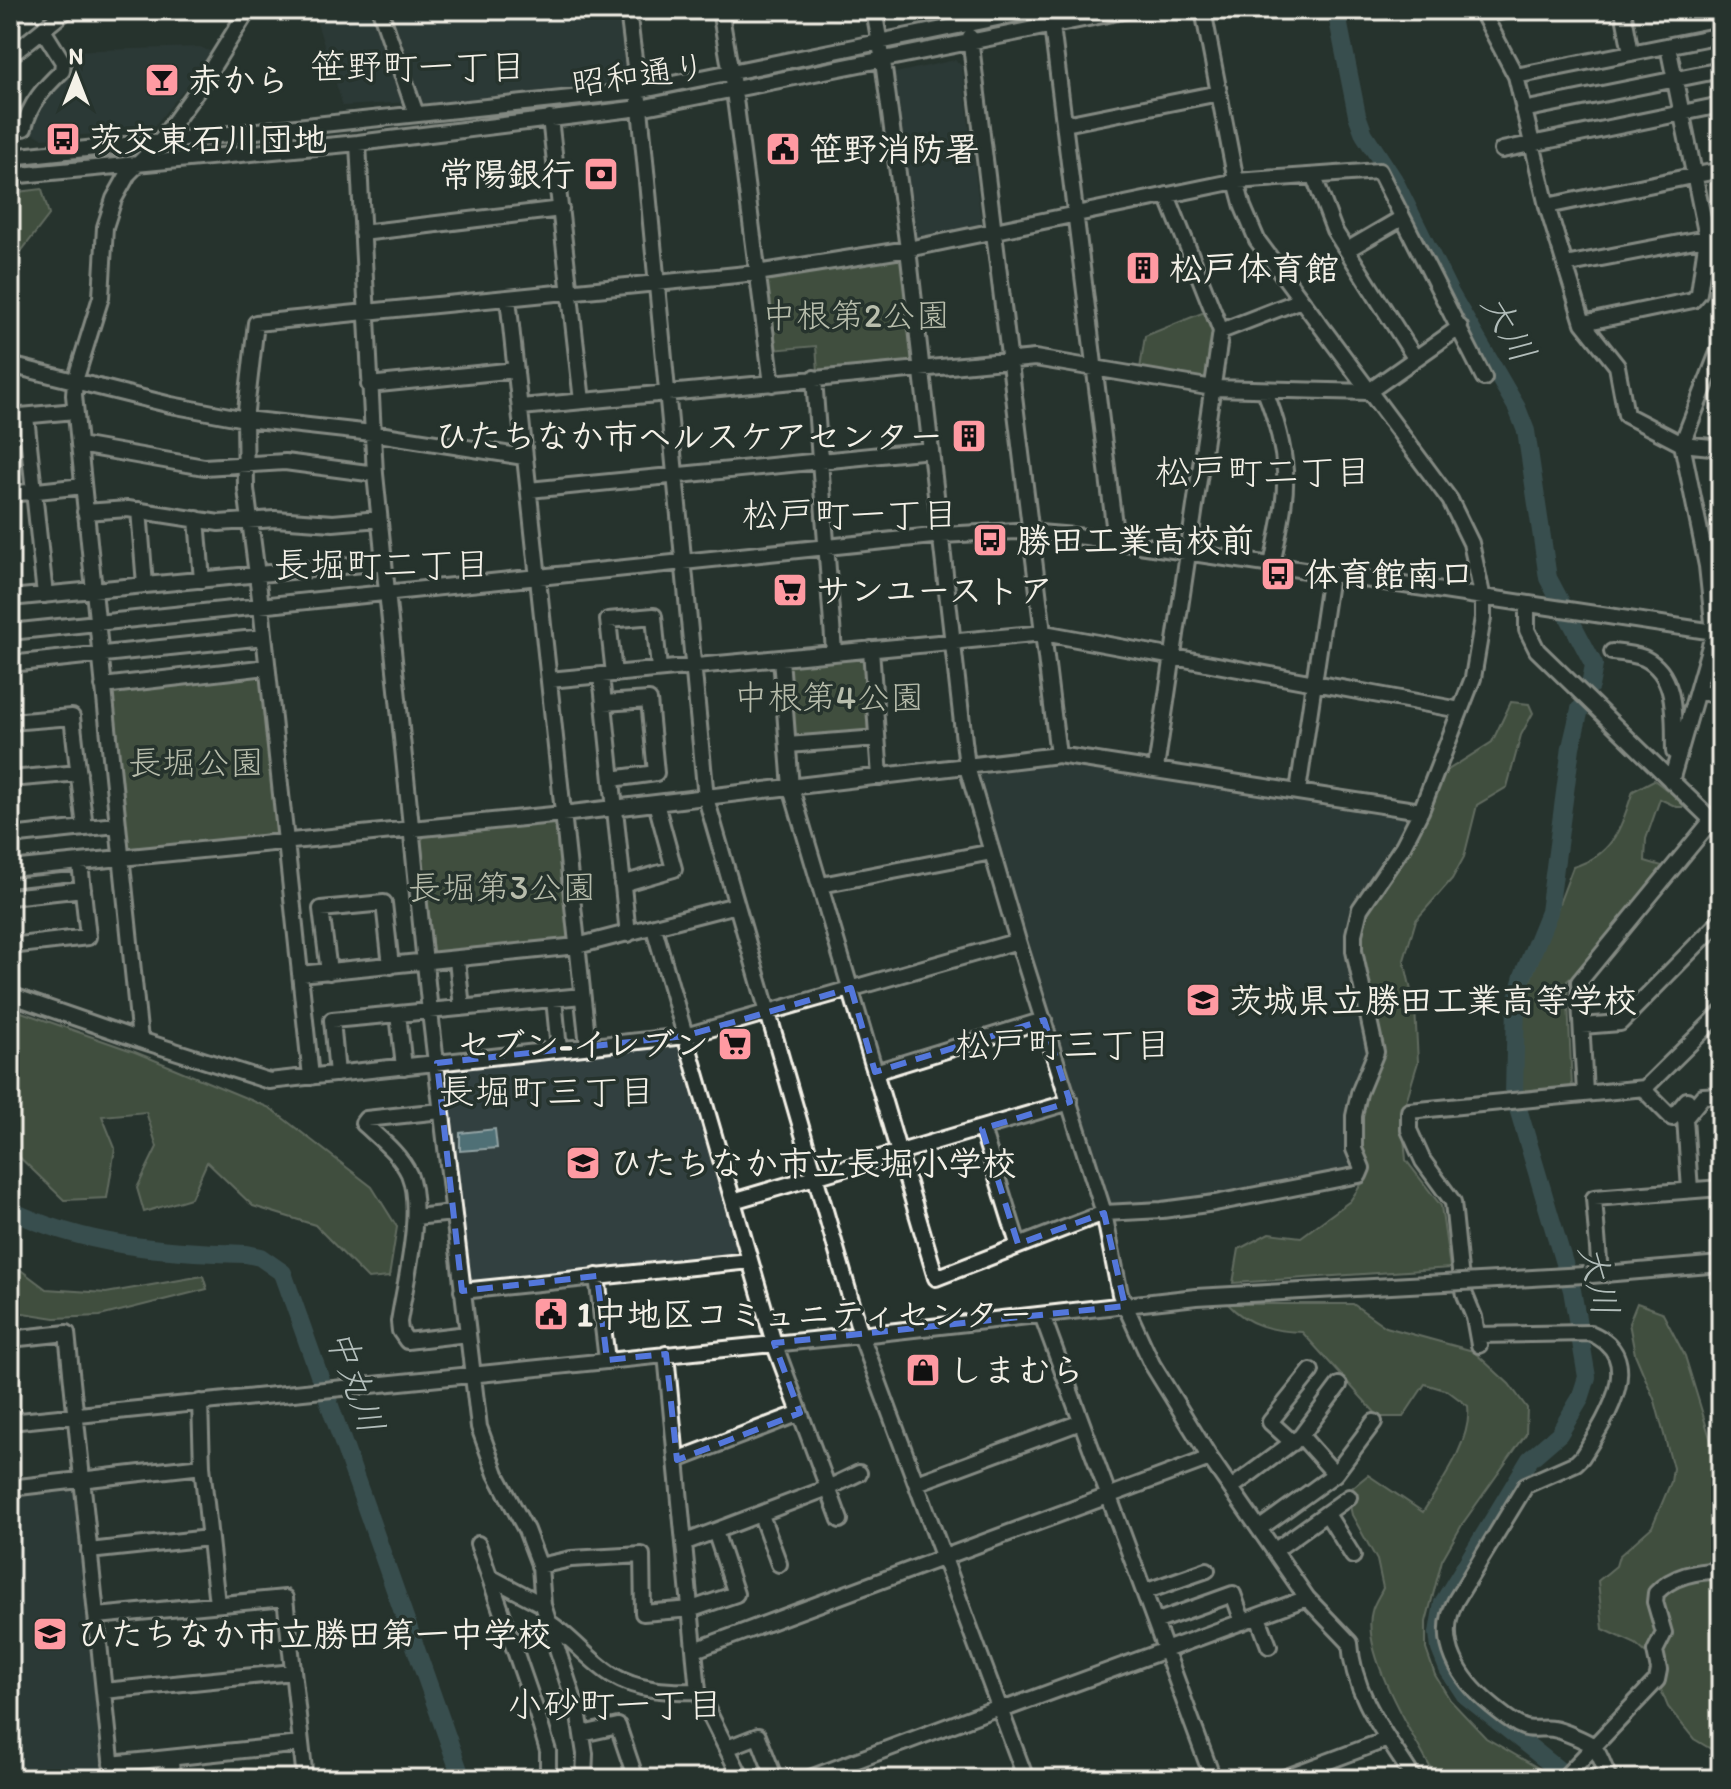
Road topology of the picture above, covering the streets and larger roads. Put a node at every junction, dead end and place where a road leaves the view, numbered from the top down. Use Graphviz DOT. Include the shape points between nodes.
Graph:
graph roads {
  1 [pos="67,10"];
  2 [pos="248,10"];
  3 [pos="380,10"];
  4 [pos="628,10"];
  5 [pos="720,10"];
  6 [pos="874,10"];
  7 [pos="1036,10"];
  8 [pos="1128,10"];
  9 [pos="1203,10"];
  10 [pos="1509,10"];
  11 [pos="1623,10"];
  12 [pos="1482,13"];
  13 [pos="967,25"];
  14 [pos="1052,26"];
  15 [pos="43,30"];
  16 [pos="1721,35"];
  17 [pos="881,43"];
  18 [pos="971,43"];
  19 [pos="1668,46"];
  20 [pos="1631,53"];
  21 [pos="10,56"];
  22 [pos="883,61"];
  23 [pos="1721,70"];
  24 [pos="732,72"];
  25 [pos="1516,76"];
  26 [pos="1676,79"];
  27 [pos="638,91"];
  28 [pos="734,91"];
  29 [pos="1219,93"];
  30 [pos="1721,105"];
  31 [pos="640,108"];
  32 [pos="1523,110"];
  33 [pos="1683,113"];
  34 [pos="416,114"];
  35 [pos="550,118"];
  36 [pos="1065,124"];
  37 [pos="24,128"];
  38 [pos="358,143"];
  39 [pos="1530,143"];
  40 [pos="158,144"];
  41 [pos="1502,150"];
  42 [pos="10,157"];
  43 [pos="141,161"];
  44 [pos="1721,170"];
  45 [pos="1695,175"];
  46 [pos="10,176"];
  47 [pos="1314,177"];
  48 [pos="1236,181"];
  49 [pos="1167,195"];
  50 [pos="1547,206"];
  51 [pos="561,209"];
  52 [pos="1076,215"];
  53 [pos="1402,218"];
  54 [pos="994,232"];
  55 [pos="362,233"];
  56 [pos="1714,236"];
  57 [pos="908,249"];
  58 [pos="1347,250"];
  59 [pos="1565,265"];
  60 [pos="757,273"];
  61 [pos="656,283"];
  62 [pos="571,290"];
  63 [pos="508,298"];
  64 [pos="1301,300"];
  65 [pos="365,312"];
  66 [pos="1583,323"];
  67 [pos="1460,327"];
  68 [pos="1221,331"];
  69 [pos="1721,345"];
  70 [pos="1415,358"];
  71 [pos="1010,360"];
  72 [pos="10,365"];
  73 [pos="921,367"];
  74 [pos="1094,367"];
  75 [pos="516,370"];
  76 [pos="814,378"];
  77 [pos="1484,378"];
  78 [pos="75,381"];
  79 [pos="772,384"];
  80 [pos="369,385"];
  81 [pos="1213,388"];
  82 [pos="1265,391"];
  83 [pos="1368,392"];
  84 [pos="667,394"];
  85 [pos="582,401"];
  86 [pos="521,407"];
  87 [pos="75,411"];
  88 [pos="26,416"];
  89 [pos="10,417"];
  90 [pos="245,419"];
  91 [pos="372,433"];
  92 [pos="1682,444"];
  93 [pos="79,445"];
  94 [pos="1721,448"];
  95 [pos="931,450"];
  96 [pos="524,457"];
  97 [pos="820,460"];
  98 [pos="245,466"];
  99 [pos="375,474"];
  100 [pos="674,476"];
  101 [pos="83,486"];
  102 [pos="529,490"];
  103 [pos="34,491"];
  104 [pos="10,494"];
  105 [pos="139,510"];
  106 [pos="85,512"];
  107 [pos="197,519"];
  108 [pos="379,519"];
  109 [pos="248,521"];
  110 [pos="1032,531"];
  111 [pos="942,535"];
  112 [pos="1116,541"];
  113 [pos="827,547"];
  114 [pos="1189,553"];
  115 [pos="683,561"];
  116 [pos="384,562"];
  117 [pos="1272,566"];
  118 [pos="1714,567"];
  119 [pos="256,575"];
  120 [pos="1330,575"];
  121 [pos="538,577"];
  122 [pos="202,580"];
  123 [pos="145,585"];
  124 [pos="93,590"];
  125 [pos="388,592"];
  126 [pos="45,595"];
  127 [pos="10,598"];
  128 [pos="1483,599"];
  129 [pos="1527,605"];
  130 [pos="261,606"];
  131 [pos="96,623"];
  132 [pos="10,632"];
  133 [pos="1718,632"];
  134 [pos="1044,633"];
  135 [pos="264,637"];
  136 [pos="953,641"];
  137 [pos="871,649"];
  138 [pos="834,652"];
  139 [pos="1612,652"];
  140 [pos="100,655"];
  141 [pos="1174,655"];
  142 [pos="781,658"];
  143 [pos="10,664"];
  144 [pos="692,665"];
  145 [pos="267,667"];
  146 [pos="659,669"];
  147 [pos="607,675"];
  148 [pos="549,680"];
  149 [pos="1314,682"];
  150 [pos="103,686"];
  151 [pos="1698,692"];
  152 [pos="1721,695"];
  153 [pos="604,703"];
  154 [pos="1460,710"];
  155 [pos="10,722"];
  156 [pos="877,738"];
  157 [pos="788,745"];
  158 [pos="1058,755"];
  159 [pos="1676,760"];
  160 [pos="967,767"];
  161 [pos="1156,769"];
  162 [pos="79,773"];
  163 [pos="880,777"];
  164 [pos="10,779"];
  165 [pos="612,779"];
  166 [pos="1671,781"];
  167 [pos="791,788"];
  168 [pos="1298,791"];
  169 [pos="706,798"];
  170 [pos="656,803"];
  171 [pos="614,808"];
  172 [pos="1421,811"];
  173 [pos="563,814"];
  174 [pos="118,825"];
  175 [pos="1718,825"];
  176 [pos="85,828"];
  177 [pos="412,828"];
  178 [pos="10,836"];
  179 [pos="286,842"];
  180 [pos="992,852"];
  181 [pos="121,859"];
  182 [pos="80,863"];
  183 [pos="10,869"];
  184 [pos="622,884"];
  185 [pos="821,885"];
  186 [pos="83,889"];
  187 [pos="10,897"];
  188 [pos="736,905"];
  189 [pos="1721,920"];
  190 [pos="654,928"];
  191 [pos="628,934"];
  192 [pos="1018,941"];
  193 [pos="10,946"];
  194 [pos="577,946"];
  195 [pos="457,960"];
  196 [pos="426,963"];
  197 [pos="391,966"];
  198 [pos="329,972"];
  199 [pos="300,974"];
  200 [pos="851,988"];
  201 [pos="10,995"];
  202 [pos="582,996"];
  203 [pos="554,999"];
  204 [pos="462,1008"];
  205 [pos="430,1012"];
  206 [pos="768,1013"];
  207 [pos="1721,1013"];
  208 [pos="398,1014"];
  209 [pos="332,1020"];
  210 [pos="1044,1020"];
  211 [pos="305,1023"];
  212 [pos="1582,1026"];
  213 [pos="685,1036"];
  214 [pos="140,1040"];
  215 [pos="588,1046"];
  216 [pos="559,1049"];
  217 [pos="437,1063"];
  218 [pos="404,1067"];
  219 [pos="875,1072"];
  220 [pos="337,1074"];
  221 [pos="311,1077"];
  222 [pos="1721,1086"];
  223 [pos="1645,1088"];
  224 [pos="1585,1093"];
  225 [pos="1721,1095"];
  226 [pos="1070,1102"];
  227 [pos="441,1111"];
  228 [pos="982,1129"];
  229 [pos="900,1154"];
  230 [pos="815,1177"];
  231 [pos="1721,1188"];
  232 [pos="1690,1190"];
  233 [pos="733,1201"];
  234 [pos="453,1213"];
  235 [pos="1104,1213"];
  236 [pos="415,1217"];
  237 [pos="1018,1244"];
  238 [pos="750,1261"];
  239 [pos="1721,1264"];
  240 [pos="1600,1274"];
  241 [pos="597,1276"];
  242 [pos="462,1291"];
  243 [pos="1125,1306"];
  244 [pos="1042,1315"];
  245 [pos="467,1334"];
  246 [pos="861,1335"];
  247 [pos="10,1339"];
  248 [pos="774,1343"];
  249 [pos="666,1354"];
  250 [pos="607,1360"];
  251 [pos="1311,1371"];
  252 [pos="472,1374"];
  253 [pos="1339,1385"];
  254 [pos="200,1402"];
  255 [pos="800,1413"];
  256 [pos="76,1415"];
  257 [pos="10,1422"];
  258 [pos="1081,1422"];
  259 [pos="1374,1422"];
  260 [pos="1297,1440"];
  261 [pos="1210,1458"];
  262 [pos="677,1460"];
  263 [pos="202,1466"];
  264 [pos="859,1473"];
  265 [pos="1335,1474"];
  266 [pos="83,1479"];
  267 [pos="917,1483"];
  268 [pos="10,1488"];
  269 [pos="828,1488"];
  270 [pos="1231,1488"];
  271 [pos="1108,1495"];
  272 [pos="1349,1497"];
  273 [pos="1327,1514"];
  274 [pos="761,1515"];
  275 [pos="840,1520"];
  276 [pos="1259,1529"];
  277 [pos="715,1531"];
  278 [pos="209,1538"];
  279 [pos="686,1542"];
  280 [pos="478,1544"];
  281 [pos="89,1551"];
  282 [pos="1274,1551"];
  283 [pos="1353,1556"];
  284 [pos="943,1558"];
  285 [pos="779,1564"];
  286 [pos="539,1566"];
  287 [pos="1207,1570"];
  288 [pos="1721,1571"];
  289 [pos="490,1577"];
  290 [pos="1144,1592"];
  291 [pos="1307,1598"];
  292 [pos="217,1604"];
  293 [pos="543,1605"];
  294 [pos="692,1609"];
  295 [pos="97,1616"];
  296 [pos="1258,1617"];
  297 [pos="548,1622"];
  298 [pos="1155,1622"];
  299 [pos="1243,1622"];
  300 [pos="1269,1646"];
  301 [pos="1165,1649"];
  302 [pos="695,1650"];
  303 [pos="293,1672"];
  304 [pos="104,1691"];
  305 [pos="698,1691"];
  306 [pos="999,1707"];
  307 [pos="582,1734"];
  308 [pos="1388,1739"];
  309 [pos="301,1744"];
  310 [pos="1593,1746"];
  311 [pos="727,1748"];
  312 [pos="171,1758"];
  313 [pos="112,1772"];
  314 [pos="1566,1774"];
  315 [pos="172,1779"];
  316 [pos="305,1779"];
  317 [pos="548,1779"];
  318 [pos="584,1779"];
  319 [pos="636,1779"];
  320 [pos="742,1779"];
  321 [pos="775,1779"];
  322 [pos="807,1779"];
  323 [pos="1026,1779"];
  324 [pos="1213,1779"];
  325 [pos="1281,1779"];
  326 [pos="1414,1779"];
  327 [pos="1609,1779"];
  1 -- 15 [label="street"];
  2 -- 40 [label="street"];
  3 -- 34 [label="street"];
  4 -- 27 [label="street"];
  5 -- 24 [label="street"];
  6 -- 17 [label="street"];
  7 -- 13 [label="street, 昭和通り"];
  8 -- 14 [label="street, 昭和通り"];
  9 -- 29 [label="street"];
  10 -- 12 [label="street"];
  11 -- 20 [label="street"];
  12 -- 25 [label="street"];
  13 -- 17 [label="street, 昭和通り"];
  13 -- 18 [label="street"];
  14 -- 18 [label="street, 昭和通り"];
  14 -- 36 [label="street"];
  15 -- 21 [label="street"];
  15 -- 37 [label="street" via="63,62 62,71 35,99"];
  16 -- 19 [label="street"];
  17 -- 22 [label="street"];
  17 -- 24 [label="street, 昭和通り"];
  18 -- 22 [label="street, 昭和通り"];
  18 -- 54 [label="street"];
  19 -- 20 [label="street"];
  19 -- 26 [label="street"];
  20 -- 25 [label="street"];
  22 -- 28 [label="street, 昭和通り"];
  22 -- 57 [label="street"];
  23 -- 26 [label="street"];
  24 -- 27 [label="street, 昭和通り"];
  24 -- 28 [label="street"];
  25 -- 32 [label="street"];
  26 -- 32 [label="street"];
  26 -- 33 [label="street"];
  27 -- 31 [label="street"];
  27 -- 34 [label="street, 昭和通り"];
  28 -- 31 [label="street, 昭和通り"];
  28 -- 60 [label="street"];
  29 -- 36 [label="street"];
  29 -- 48 [label="street"];
  30 -- 33 [label="street"];
  31 -- 35 [label="street, 昭和通り"];
  31 -- 61 [label="street"];
  32 -- 39 [label="street"];
  33 -- 39 [label="street"];
  33 -- 45 [label="street"];
  34 -- 40 [label="street, 昭和通り"];
  35 -- 38 [label="street, 昭和通り"];
  35 -- 51 [label="street"];
  36 -- 52 [label="street"];
  38 -- 43 [label="street, 昭和通り"];
  38 -- 55 [label="street"];
  39 -- 41 [label="street"];
  39 -- 50 [label="street"];
  40 -- 42 [label="street, 昭和通り"];
  40 -- 43 [label="street"];
  43 -- 46 [label="street, 昭和通り"];
  43 -- 78 [label="street" via="128,174 107,216 101,297"];
  44 -- 45 [label="street"];
  45 -- 50 [label="street"];
  45 -- 56 [label="street"];
  47 -- 48 [label="street"];
  47 -- 53 [label="street" via="1379,171"];
  47 -- 58 [label="street"];
  48 -- 49 [label="street"];
  48 -- 64 [label="street" via="1257,240"];
  49 -- 52 [label="street"];
  49 -- 68 [label="street"];
  50 -- 59 [label="street"];
  51 -- 55 [label="street"];
  51 -- 62 [label="street"];
  52 -- 54 [label="street"];
  52 -- 74 [label="street"];
  53 -- 58 [label="street"];
  53 -- 67 [label="street"];
  54 -- 57 [label="street"];
  54 -- 71 [label="street"];
  55 -- 65 [label="street"];
  56 -- 59 [label="street"];
  56 -- 66 [label="street" via="1693,300"];
  57 -- 60 [label="street"];
  57 -- 73 [label="street"];
  58 -- 70 [label="street"];
  59 -- 66 [label="street"];
  60 -- 61 [label="street"];
  60 -- 79 [label="street"];
  61 -- 62 [label="street"];
  61 -- 84 [label="street"];
  62 -- 63 [label="street"];
  62 -- 85 [label="street"];
  63 -- 65 [label="street"];
  63 -- 75 [label="street"];
  64 -- 68 [label="street"];
  64 -- 83 [label="street"];
  65 -- 80 [label="street"];
  65 -- 90 [label="street" via="256,323"];
  66 -- 92 [label="street" via="1617,366 1626,415"];
  67 -- 70 [label="street"];
  67 -- 77 [label="street"];
  68 -- 81 [label="street"];
  69 -- 92 [label="street"];
  70 -- 83 [label="street"];
  71 -- 73 [label="street"];
  71 -- 74 [label="street" via="1035,358"];
  71 -- 110 [label="street"];
  72 -- 78 [label="street"];
  73 -- 76 [label="street"];
  73 -- 95 [label="street"];
  74 -- 81 [label="street"];
  74 -- 112 [label="street"];
  75 -- 80 [label="street"];
  75 -- 86 [label="street"];
  76 -- 79 [label="street"];
  76 -- 97 [label="street"];
  78 -- 87 [label="street"];
  78 -- 90 [label="street"];
  79 -- 84 [label="street"];
  80 -- 91 [label="street"];
  81 -- 82 [label="street"];
  81 -- 114 [label="street"];
  82 -- 83 [label="street"];
  82 -- 117 [label="street" via="1285,472"];
  83 -- 128 [label="street" via="1450,500 1474,554"];
  84 -- 85 [label="street"];
  84 -- 100 [label="street"];
  85 -- 86 [label="street"];
  86 -- 96 [label="street"];
  87 -- 88 [label="street"];
  87 -- 93 [label="street"];
  88 -- 89 [label="street"];
  88 -- 103 [label="street"];
  90 -- 91 [label="street"];
  90 -- 98 [label="street"];
  91 -- 96 [label="street"];
  91 -- 99 [label="street"];
  92 -- 94 [label="street"];
  92 -- 118 [label="street"];
  93 -- 98 [label="street" via="204,467"];
  93 -- 101 [label="street"];
  95 -- 97 [label="street"];
  95 -- 111 [label="street"];
  96 -- 102 [label="street"];
  97 -- 100 [label="street"];
  97 -- 113 [label="street"];
  98 -- 99 [label="street" via="285,462"];
  98 -- 109 [label="street"];
  99 -- 108 [label="street"];
  100 -- 102 [label="street"];
  100 -- 115 [label="street"];
  101 -- 103 [label="street"];
  101 -- 106 [label="street"];
  102 -- 121 [label="street"];
  103 -- 104 [label="street"];
  103 -- 126 [label="street"];
  105 -- 106 [label="street"];
  105 -- 107 [label="street"];
  105 -- 123 [label="street"];
  106 -- 124 [label="street"];
  107 -- 109 [label="street"];
  107 -- 122 [label="street"];
  108 -- 109 [label="street"];
  108 -- 116 [label="street"];
  109 -- 119 [label="street"];
  110 -- 111 [label="street"];
  110 -- 112 [label="street"];
  110 -- 134 [label="street"];
  111 -- 113 [label="street"];
  111 -- 136 [label="street"];
  112 -- 114 [label="street"];
  113 -- 115 [label="street"];
  113 -- 138 [label="street"];
  114 -- 117 [label="street"];
  114 -- 141 [label="street"];
  115 -- 121 [label="street"];
  115 -- 144 [label="street"];
  116 -- 119 [label="street"];
  116 -- 125 [label="street"];
  117 -- 120 [label="street"];
  118 -- 133 [label="street"];
  119 -- 122 [label="street"];
  119 -- 130 [label="street"];
  120 -- 128 [label="street"];
  120 -- 149 [label="street"];
  121 -- 125 [label="street"];
  121 -- 148 [label="street"];
  122 -- 123 [label="street"];
  123 -- 124 [label="street"];
  124 -- 126 [label="street"];
  124 -- 131 [label="street"];
  125 -- 130 [label="street"];
  125 -- 177 [label="street"];
  126 -- 127 [label="street"];
  128 -- 129 [label="street"];
  128 -- 154 [label="street" via="1478,656"];
  129 -- 133 [label="street"];
  129 -- 166 [label="street" via="1531,640"];
  130 -- 131 [label="street"];
  130 -- 135 [label="street"];
  131 -- 132 [label="street"];
  131 -- 140 [label="street"];
  133 -- 151 [label="street"];
  134 -- 136 [label="street"];
  134 -- 141 [label="street"];
  134 -- 158 [label="street"];
  135 -- 140 [label="street"];
  135 -- 145 [label="street"];
  136 -- 137 [label="street"];
  136 -- 160 [label="street"];
  137 -- 138 [label="street"];
  137 -- 156 [label="street"];
  138 -- 142 [label="street"];
  139 -- 159 [label="street" via="1648,660 1665,680 1673,704"];
  140 -- 143 [label="street"];
  140 -- 150 [label="street"];
  141 -- 149 [label="street"];
  141 -- 161 [label="street"];
  142 -- 144 [label="street"];
  142 -- 157 [label="street"];
  144 -- 146 [label="street"];
  144 -- 169 [label="street"];
  145 -- 150 [label="street"];
  145 -- 179 [label="street"];
  146 -- 147 [label="street"];
  146 -- 147 [label="street" via="654,616 608,620"];
  147 -- 148 [label="street"];
  147 -- 153 [label="street"];
  148 -- 173 [label="street"];
  149 -- 154 [label="street"];
  149 -- 168 [label="street"];
  150 -- 174 [label="street"];
  151 -- 152 [label="street"];
  151 -- 159 [label="street"];
  153 -- 165 [label="street"];
  153 -- 165 [label="street" via="649,700 656,773"];
  154 -- 172 [label="street"];
  155 -- 162 [label="street" via="72,717"];
  156 -- 157 [label="street"];
  156 -- 163 [label="street"];
  157 -- 167 [label="street"];
  158 -- 160 [label="street"];
  158 -- 161 [label="street"];
  159 -- 166 [label="street"];
  160 -- 163 [label="street"];
  160 -- 180 [label="street"];
  161 -- 168 [label="street"];
  162 -- 164 [label="street"];
  162 -- 176 [label="street"];
  163 -- 167 [label="street"];
  165 -- 171 [label="street"];
  166 -- 175 [label="street"];
  167 -- 169 [label="street"];
  167 -- 185 [label="street"];
  168 -- 172 [label="street"];
  169 -- 170 [label="street"];
  169 -- 188 [label="street"];
  170 -- 171 [label="street"];
  170 -- 184 [label="street" via="674,869"];
  171 -- 173 [label="street"];
  171 -- 184 [label="street"];
  172 -- 235 [label="street" via="1360,909 1354,934 1376,1052 1354,1116 1359,1175 1215,1203"];
  173 -- 177 [label="street"];
  173 -- 194 [label="street"];
  174 -- 176 [label="street"];
  174 -- 181 [label="street"];
  175 -- 212 [label="street" via="1579,982"];
  176 -- 178 [label="street"];
  177 -- 179 [label="street"];
  177 -- 196 [label="street"];
  179 -- 181 [label="street"];
  179 -- 199 [label="street"];
  180 -- 185 [label="street"];
  180 -- 192 [label="street"];
  181 -- 182 [label="street"];
  181 -- 214 [label="street"];
  182 -- 183 [label="street"];
  182 -- 186 [label="street"];
  184 -- 191 [label="street"];
  185 -- 200 [label="street"];
  186 -- 187 [label="street"];
  186 -- 193 [label="street" via="88,937"];
  188 -- 190 [label="street"];
  188 -- 206 [label="street"];
  189 -- 212 [label="street" via="1620,1023"];
  190 -- 191 [label="street"];
  190 -- 213 [label="street"];
  191 -- 194 [label="street"];
  192 -- 200 [label="street"];
  192 -- 210 [label="street"];
  194 -- 195 [label="street"];
  194 -- 202 [label="street"];
  195 -- 196 [label="street"];
  195 -- 204 [label="street"];
  196 -- 197 [label="street"];
  196 -- 205 [label="street"];
  197 -- 198 [label="street"];
  197 -- 198 [label="street" via="384,903 321,909"];
  198 -- 199 [label="street"];
  199 -- 211 [label="street"];
  200 -- 206 [label="street"];
  200 -- 219 [label="street"];
  201 -- 214 [label="street"];
  202 -- 203 [label="street"];
  202 -- 215 [label="street"];
  203 -- 204 [label="street"];
  203 -- 216 [label="street"];
  204 -- 205 [label="street"];
  205 -- 208 [label="street"];
  205 -- 217 [label="street"];
  206 -- 213 [label="street"];
  206 -- 230 [label="street"];
  207 -- 223 [label="street"];
  208 -- 209 [label="street"];
  208 -- 218 [label="street"];
  209 -- 211 [label="street"];
  209 -- 220 [label="street"];
  210 -- 219 [label="street"];
  210 -- 226 [label="street"];
  211 -- 221 [label="street"];
  212 -- 224 [label="street"];
  213 -- 215 [label="street"];
  213 -- 233 [label="street"];
  214 -- 221 [label="street" via="269,1081"];
  215 -- 216 [label="street"];
  216 -- 217 [label="street"];
  217 -- 218 [label="street"];
  217 -- 227 [label="street"];
  218 -- 220 [label="street"];
  219 -- 229 [label="street"];
  220 -- 221 [label="street"];
  222 -- 223 [label="street" via="1697,1088 1672,1118"];
  223 -- 224 [label="street"];
  224 -- 310 [label="street" via="1409,1111 1409,1130 1423,1161 1453,1202 1460,1271 1478,1340 1578,1333 1604,1338 1620,1368 1614,1402 1582,1457 1526,1485 1449,1614 1449,1646 1469,1686 1524,1728 1553,1729"];
  225 -- 232 [label="street" via="1703,1096 1685,1118"];
  226 -- 228 [label="street"];
  226 -- 235 [label="street"];
  227 -- 234 [label="street"];
  227 -- 236 [label="street" via="363,1123 409,1174"];
  228 -- 229 [label="street"];
  228 -- 237 [label="street"];
  229 -- 230 [label="street"];
  229 -- 237 [label="street" via="936,1278"];
  230 -- 233 [label="street"];
  230 -- 246 [label="street"];
  231 -- 232 [label="street"];
  232 -- 240 [label="street" via="1594,1198"];
  233 -- 238 [label="street"];
  234 -- 236 [label="street"];
  234 -- 242 [label="street"];
  235 -- 237 [label="street"];
  235 -- 243 [label="street"];
  236 -- 245 [label="street" via="400,1331 407,1341"];
  238 -- 241 [label="street"];
  238 -- 248 [label="street"];
  239 -- 240 [label="street"];
  240 -- 243 [label="street, bridge" via="1196,1297"];
  241 -- 242 [label="street"];
  241 -- 250 [label="street"];
  242 -- 245 [label="street"];
  243 -- 244 [label="street"];
  243 -- 261 [label="street" via="1152,1364"];
  244 -- 246 [label="street"];
  244 -- 258 [label="street"];
  245 -- 252 [label="street"];
  246 -- 248 [label="street"];
  246 -- 267 [label="street"];
  247 -- 256 [label="street" via="67,1333"];
  248 -- 249 [label="street"];
  248 -- 255 [label="street"];
  249 -- 250 [label="street"];
  249 -- 262 [label="street"];
  250 -- 252 [label="street"];
  251 -- 260 [label="street" via="1270,1422"];
  252 -- 254 [label="street"];
  252 -- 286 [label="street" via="482,1439"];
  253 -- 260 [label="street"];
  254 -- 256 [label="street"];
  254 -- 263 [label="street"];
  255 -- 262 [label="street"];
  255 -- 269 [label="street"];
  256 -- 257 [label="street"];
  256 -- 266 [label="street"];
  258 -- 267 [label="street"];
  258 -- 271 [label="street"];
  259 -- 265 [label="street"];
  260 -- 265 [label="street"];
  260 -- 270 [label="street"];
  261 -- 270 [label="street"];
  261 -- 271 [label="street"];
  262 -- 279 [label="street"];
  263 -- 266 [label="street"];
  263 -- 278 [label="street"];
  264 -- 269 [label="street"];
  265 -- 276 [label="street"];
  266 -- 268 [label="street"];
  266 -- 281 [label="street"];
  267 -- 284 [label="street"];
  269 -- 274 [label="street"];
  269 -- 275 [label="street"];
  270 -- 276 [label="street"];
  271 -- 284 [label="street"];
  271 -- 290 [label="street"];
  272 -- 273 [label="street"];
  273 -- 282 [label="street"];
  273 -- 283 [label="street"];
  274 -- 277 [label="street"];
  274 -- 285 [label="street"];
  276 -- 282 [label="street"];
  277 -- 279 [label="street"];
  277 -- 294 [label="street" via="736,1594"];
  278 -- 281 [label="street"];
  278 -- 292 [label="street"];
  279 -- 294 [label="street"];
  280 -- 289 [label="street"];
  281 -- 295 [label="street"];
  282 -- 291 [label="street"];
  284 -- 302 [label="street"];
  284 -- 306 [label="street"];
  286 -- 293 [label="street"];
  286 -- 294 [label="street" via="642,1555 643,1613"];
  287 -- 290 [label="street"];
  288 -- 310 [label="street" via="1675,1579 1656,1593 1664,1633 1655,1651 1659,1676"];
  289 -- 293 [label="street"];
  289 -- 317 [label="street" via="541,1726"];
  290 -- 298 [label="street"];
  291 -- 296 [label="street"];
  291 -- 308 [label="street" via="1350,1643 1369,1711"];
  292 -- 295 [label="street"];
  292 -- 303 [label="street" via="285,1598"];
  293 -- 297 [label="street"];
  294 -- 302 [label="street"];
  295 -- 304 [label="street"];
  296 -- 299 [label="street"];
  296 -- 300 [label="street"];
  297 -- 305 [label="street" via="612,1675 665,1692"];
  297 -- 307 [label="street"];
  298 -- 299 [label="street" via="1233,1594"];
  298 -- 301 [label="street"];
  299 -- 301 [label="street"];
  301 -- 306 [label="street"];
  301 -- 324 [label="street"];
  302 -- 305 [label="street"];
  303 -- 304 [label="street"];
  303 -- 309 [label="street"];
  304 -- 313 [label="street"];
  305 -- 311 [label="street"];
  306 -- 322 [label="street"];
  306 -- 323 [label="street"];
  307 -- 318 [label="street"];
  307 -- 319 [label="street" via="618,1726"];
  308 -- 325 [label="street"];
  308 -- 326 [label="street"];
  309 -- 312 [label="street"];
  309 -- 316 [label="street"];
  310 -- 314 [label="street"];
  310 -- 327 [label="street"];
  311 -- 320 [label="street"];
  311 -- 321 [label="street" via="758,1736"];
  312 -- 313 [label="street"];
  312 -- 315 [label="street"];
}
